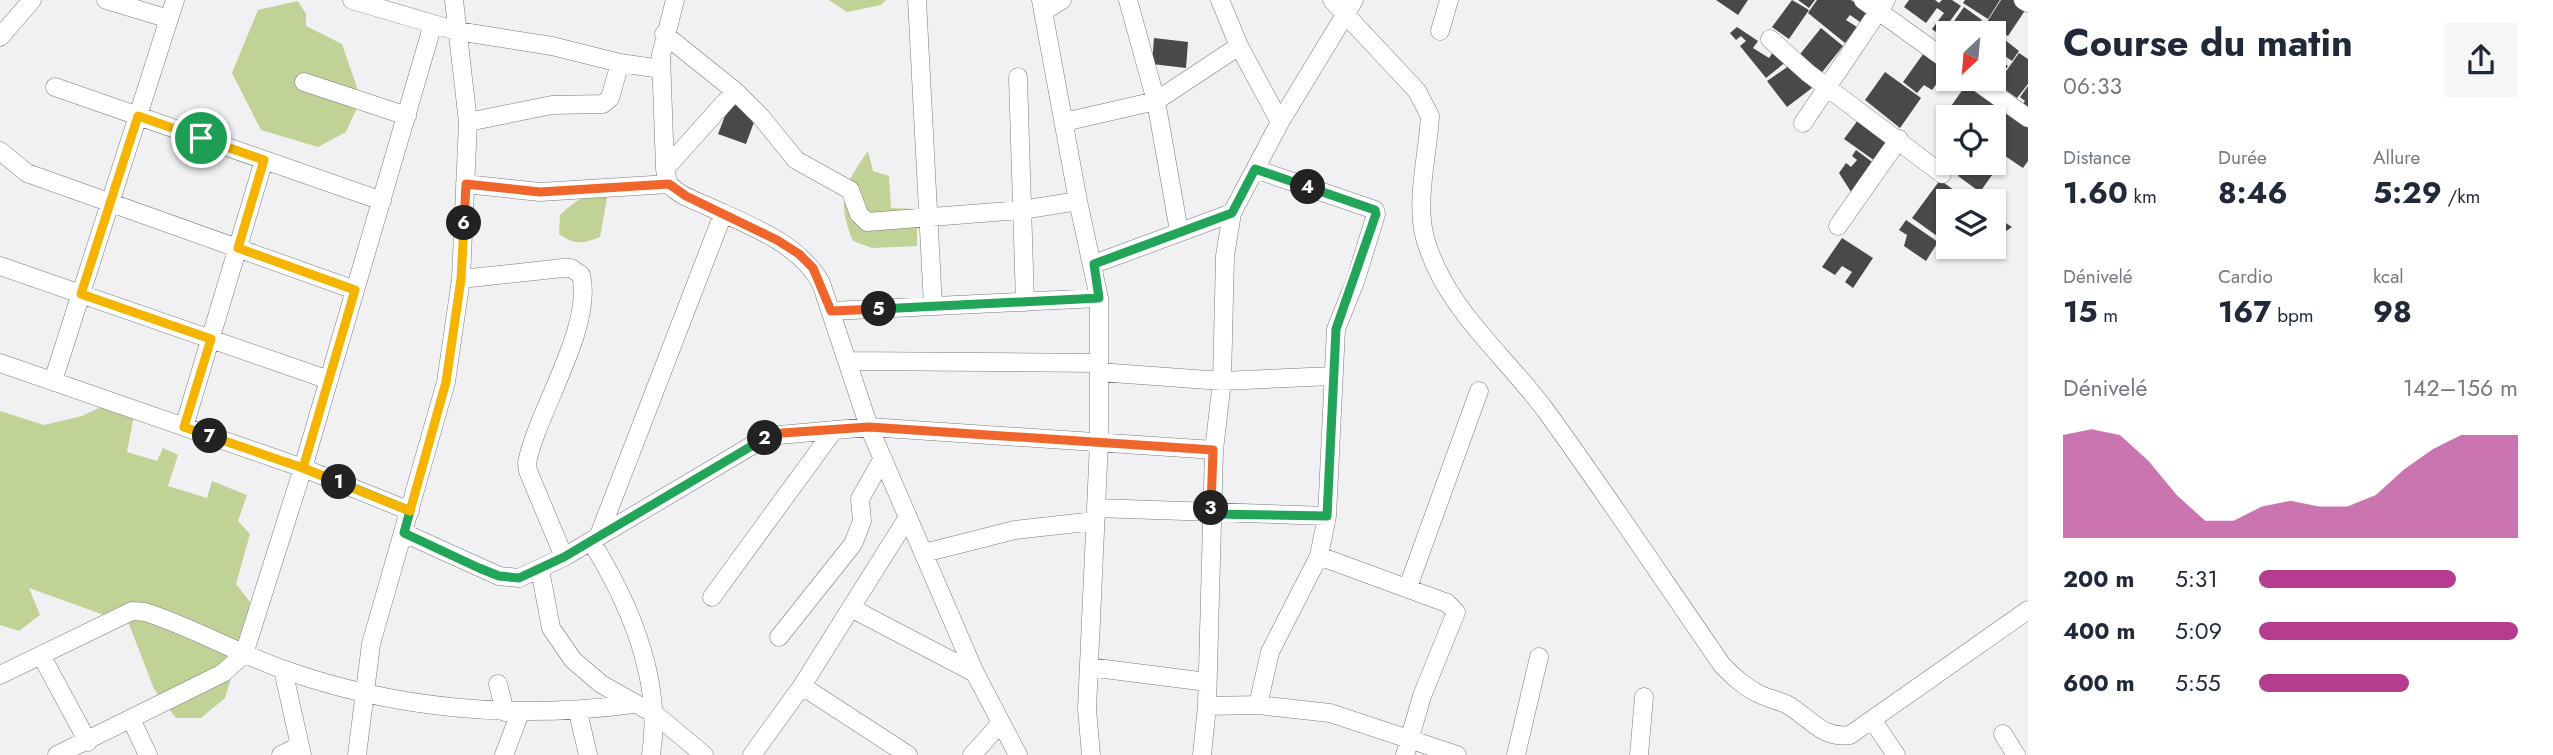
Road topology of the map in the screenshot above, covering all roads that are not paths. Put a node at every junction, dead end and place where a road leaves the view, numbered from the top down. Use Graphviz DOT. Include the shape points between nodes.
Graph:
graph roads {
  1 [pos="32,0"];
  2 [pos="106,0"];
  3 [pos="176,0"];
  4 [pos="352,0"];
  5 [pos="454,0"];
  6 [pos="675,0"];
  7 [pos="917,0"];
  8 [pos="1062,0"];
  9 [pos="1128,0"];
  10 [pos="1220,0"];
  11 [pos="1332,0"];
  12 [pos="1449,0"];
  13 [pos="2024,0"];
  14 [pos="2028,3"];
  15 [pos="1875,4"];
  16 [pos="1042,6"];
  17 [pos="1351,7"];
  18 [pos="169,19"];
  19 [pos="433,24"];
  20 [pos="457,31"];
  21 [pos="1440,32"];
  22 [pos="664,34"];
  23 [pos="0,37"];
  24 [pos="1770,39"];
  25 [pos="1239,46"];
  26 [pos="1936,52"];
  27 [pos="620,63"];
  28 [pos="661,69"];
  29 [pos="1018,77"];
  30 [pos="304,82"];
  31 [pos="55,87"];
  32 [pos="1828,87"];
  33 [pos="735,91"];
  34 [pos="1990,91"];
  35 [pos="1156,101"];
  36 [pos="138,116"];
  37 [pos="407,116"];
  38 [pos="2028,118"];
  39 [pos="468,122"];
  40 [pos="1064,122"];
  41 [pos="1280,122"];
  42 [pos="1803,123"];
  43 [pos="1899,139"];
  44 [pos="0,151"];
  45 [pos="264,160"];
  46 [pos="1255,169"];
  47 [pos="1936,169"];
  48 [pos="667,176"];
  49 [pos="466,184"];
  50 [pos="382,201"];
  51 [pos="1077,201"];
  52 [pos="110,203"];
  53 [pos="1022,209"];
  54 [pos="1232,213"];
  55 [pos="723,214"];
  56 [pos="929,218"];
  57 [pos="1838,226"];
  58 [pos="1179,231"];
  59 [pos="238,248"];
  60 [pos="1094,264"];
  61 [pos="0,266"];
  62 [pos="461,279"];
  63 [pos="355,290"];
  64 [pos="81,294"];
  65 [pos="1099,298"];
  66 [pos="1025,302"];
  67 [pos="933,306"];
  68 [pos="831,311"];
  69 [pos="211,339"];
  70 [pos="847,361"];
  71 [pos="0,363"];
  72 [pos="1099,367"];
  73 [pos="1332,376"];
  74 [pos="329,380"];
  75 [pos="53,381"];
  76 [pos="1222,381"];
  77 [pos="1479,391"];
  78 [pos="184,427"];
  79 [pos="869,427"];
  80 [pos="834,430"];
  81 [pos="1099,442"];
  82 [pos="1213,450"];
  83 [pos="883,458"];
  84 [pos="303,468"];
  85 [pos="410,511"];
  86 [pos="1095,514"];
  87 [pos="1211,514"];
  88 [pos="1327,516"];
  89 [pos="908,517"];
  90 [pos="404,533"];
  91 [pos="595,538"];
  92 [pos="924,553"];
  93 [pos="1319,556"];
  94 [pos="564,557"];
  95 [pos="540,570"];
  96 [pos="1408,587"];
  97 [pos="712,597"];
  98 [pos="851,608"];
  99 [pos="2028,610"];
  100 [pos="779,637"];
  101 [pos="244,654"];
  102 [pos="41,655"];
  103 [pos="1539,657"];
  104 [pos="1089,667"];
  105 [pos="284,670"];
  106 [pos="975,673"];
  107 [pos="0,675"];
  108 [pos="1207,682"];
  109 [pos="498,684"];
  110 [pos="802,686"];
  111 [pos="363,692"];
  112 [pos="1644,697"];
  113 [pos="633,704"];
  114 [pos="1258,705"];
  115 [pos="1206,706"];
  116 [pos="578,712"];
  117 [pos="513,713"];
  118 [pos="656,715"];
  119 [pos="131,719"];
  120 [pos="1873,721"];
  121 [pos="1000,724"];
  122 [pos="2003,734"];
  123 [pos="1411,737"];
  124 [pos="88,742"];
  125 [pos="301,750"];
  126 [pos="57,755"];
  127 [pos="148,755"];
  128 [pos="281,755"];
  129 [pos="357,755"];
  130 [pos="504,755"];
  131 [pos="588,755"];
  132 [pos="651,755"];
  133 [pos="704,755"];
  134 [pos="752,755"];
  135 [pos="908,755"];
  136 [pos="972,755"];
  137 [pos="1018,755"];
  138 [pos="1091,755"];
  139 [pos="1202,755"];
  140 [pos="1405,755"];
  141 [pos="1457,755"];
  142 [pos="1516,755"];
  143 [pos="1639,755"];
  144 [pos="1896,755"];
  145 [pos="2016,755"];
  1 -- 23 [label="street"];
  2 -- 18 [label="street"];
  3 -- 18 [label="street"];
  4 -- 19 [label="street"];
  5 -- 20 [label="street"];
  6 -- 22 [label="street"];
  7 -- 56 [label="street"];
  8 -- 16 [label="street"];
  9 -- 35 [label="street"];
  10 -- 25 [label="street"];
  11 -- 17 [label="street"];
  12 -- 21 [label="street"];
  13 -- 14 [label="street"];
  15 -- 26 [label="street"];
  15 -- 32 [label="street"];
  16 -- 40 [label="street"];
  17 -- 41 [label="street"];
  17 -- 120 [label="street" via="1417,91 1430,116 1421,212 1433,261 1462,312 1545,409 1722,665 1748,688 1787,705 1836,737 1850,735"];
  18 -- 36 [label="street"];
  19 -- 20 [label="street"];
  19 -- 37 [label="street"];
  20 -- 27 [label="street" via="552,46"];
  20 -- 39 [label="street"];
  22 -- 28 [label="street"];
  22 -- 33 [label="street"];
  24 -- 32 [label="street"];
  25 -- 35 [label="street"];
  25 -- 41 [label="street"];
  27 -- 28 [label="street"];
  27 -- 39 [label="street" via="610,98 603,104 552,105"];
  28 -- 48 [label="street"];
  29 -- 53 [label="street"];
  30 -- 37 [label="street"];
  31 -- 36 [label="street"];
  32 -- 42 [label="street"];
  32 -- 43 [label="street"];
  33 -- 48 [label="street"];
  33 -- 56 [label="street" via="796,160 850,190 867,222"];
  34 -- 38 [label="street"];
  35 -- 40 [label="street"];
  35 -- 58 [label="street"];
  36 -- 45 [label="street"];
  36 -- 52 [label="street"];
  37 -- 50 [label="street"];
  39 -- 49 [label="street"];
  40 -- 51 [label="street"];
  41 -- 46 [label="street"];
  43 -- 47 [label="street"];
  43 -- 57 [label="street"];
  44 -- 52 [label="street" via="27,173"];
  45 -- 50 [label="street"];
  45 -- 59 [label="street"];
  46 -- 54 [label="street"];
  46 -- 73 [label="street" via="1375,210 1336,329"];
  48 -- 49 [label="street" via="540,192"];
  48 -- 55 [label="street" via="686,196"];
  49 -- 62 [label="street"];
  50 -- 63 [label="street"];
  51 -- 53 [label="street"];
  51 -- 60 [label="street"];
  52 -- 59 [label="street"];
  52 -- 64 [label="street"];
  53 -- 56 [label="street"];
  53 -- 66 [label="street"];
  54 -- 58 [label="street"];
  54 -- 76 [label="street" via="1225,256"];
  55 -- 68 [label="street" via="799,254 813,268"];
  55 -- 91 [label="street"];
  56 -- 67 [label="street"];
  58 -- 60 [label="street"];
  59 -- 63 [label="street"];
  59 -- 69 [label="street"];
  60 -- 65 [label="street"];
  61 -- 64 [label="street"];
  62 -- 85 [label="street" via="446,382"];
  62 -- 94 [label="street" via="563,268 581,275 580,310 572,340 527,463"];
  63 -- 74 [label="street"];
  64 -- 69 [label="street"];
  64 -- 75 [label="street"];
  65 -- 66 [label="street"];
  65 -- 72 [label="street"];
  66 -- 67 [label="street"];
  67 -- 68 [label="street"];
  68 -- 70 [label="street"];
  69 -- 74 [label="street"];
  69 -- 78 [label="street"];
  70 -- 72 [label="street"];
  70 -- 79 [label="street"];
  71 -- 75 [label="street"];
  72 -- 76 [label="street"];
  72 -- 81 [label="street"];
  73 -- 76 [label="street"];
  73 -- 88 [label="street" via="1334,424"];
  74 -- 84 [label="street"];
  75 -- 78 [label="street"];
  76 -- 82 [label="street"];
  77 -- 96 [label="street"];
  78 -- 84 [label="street"];
  79 -- 80 [label="street"];
  79 -- 81 [label="street"];
  79 -- 83 [label="street"];
  80 -- 91 [label="street" via="768,436"];
  80 -- 97 [label="street"];
  81 -- 82 [label="street"];
  81 -- 86 [label="street"];
  82 -- 87 [label="street"];
  83 -- 89 [label="street"];
  83 -- 100 [label="street" via="860,499 862,521 853,544"];
  84 -- 85 [label="street"];
  84 -- 101 [label="street"];
  85 -- 90 [label="street"];
  86 -- 87 [label="street"];
  86 -- 92 [label="street"];
  86 -- 104 [label="street"];
  87 -- 88 [label="street"];
  87 -- 108 [label="street"];
  88 -- 93 [label="street"];
  89 -- 92 [label="street"];
  89 -- 98 [label="street"];
  90 -- 95 [label="street" via="499,576 519,578"];
  90 -- 111 [label="street"];
  91 -- 94 [label="street"];
  91 -- 118 [label="street" via="630,614"];
  92 -- 106 [label="street"];
  93 -- 96 [label="street"];
  93 -- 114 [label="street" via="1270,652"];
  94 -- 95 [label="street"];
  95 -- 113 [label="street" via="551,628 563,647 584,671"];
  96 -- 123 [label="street" via="1447,603 1456,612 1422,696"];
  98 -- 106 [label="street"];
  98 -- 110 [label="street"];
  99 -- 120 [label="street"];
  101 -- 102 [label="street" via="159,617 132,611"];
  101 -- 105 [label="street"];
  101 -- 119 [label="street" via="223,673"];
  102 -- 107 [label="street"];
  102 -- 124 [label="street"];
  103 -- 142 [label="street"];
  104 -- 108 [label="street"];
  104 -- 138 [label="street"];
  105 -- 111 [label="street"];
  105 -- 125 [label="street"];
  106 -- 121 [label="street"];
  108 -- 115 [label="street"];
  109 -- 117 [label="street"];
  110 -- 134 [label="street"];
  110 -- 135 [label="street"];
  111 -- 117 [label="street"];
  111 -- 129 [label="street"];
  112 -- 143 [label="street"];
  113 -- 116 [label="street"];
  113 -- 118 [label="street"];
  114 -- 115 [label="street"];
  114 -- 123 [label="street" via="1329,713"];
  115 -- 139 [label="street"];
  116 -- 117 [label="street"];
  116 -- 131 [label="street"];
  117 -- 130 [label="street"];
  118 -- 132 [label="street"];
  118 -- 133 [label="street"];
  119 -- 124 [label="street"];
  119 -- 127 [label="street"];
  120 -- 144 [label="street"];
  121 -- 136 [label="street"];
  121 -- 137 [label="street"];
  122 -- 145 [label="street"];
  123 -- 140 [label="street"];
  123 -- 141 [label="street"];
  124 -- 126 [label="street"];
  125 -- 128 [label="street"];
}
